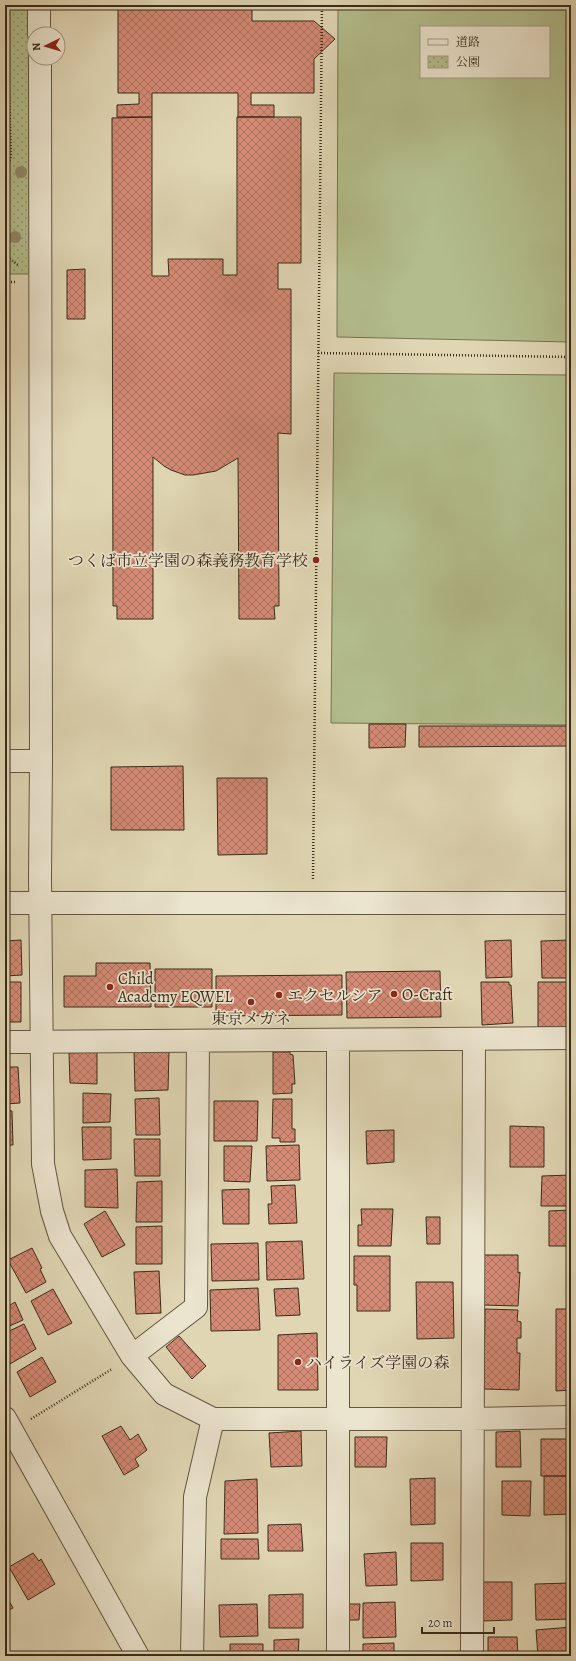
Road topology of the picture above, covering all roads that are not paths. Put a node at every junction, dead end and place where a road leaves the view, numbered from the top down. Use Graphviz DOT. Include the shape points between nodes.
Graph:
graph roads {
  1 [pos="39,5"];
  2 [pos="39,26"];
  3 [pos="40,66"];
  4 [pos="5,761"];
  5 [pos="41,761"];
  6 [pos="5,903"];
  7 [pos="40,903"];
  8 [pos="571,903"];
  9 [pos="571,1038"];
  10 [pos="474,1039"];
  11 [pos="338,1040"];
  12 [pos="198,1041"];
  13 [pos="5,1042"];
  14 [pos="43,1042"];
  15 [pos="132,1356"];
  16 [pos="571,1417"];
  17 [pos="338,1418"];
  18 [pos="213,1419"];
  19 [pos="472,1419"];
  20 [pos="7,1428"];
  21 [pos="138,1656"];
  22 [pos="192,1656"];
  23 [pos="338,1656"];
  24 [pos="472,1656"];
  1 -- 2 [label="street"];
  3 -- 5 [label="street"];
  4 -- 5 [label="street"];
  5 -- 7 [label="street"];
  6 -- 7 [label="street"];
  7 -- 8 [label="street"];
  7 -- 14 [label="street"];
  9 -- 10 [label="street"];
  10 -- 11 [label="street"];
  10 -- 19 [label="street"];
  11 -- 12 [label="street"];
  11 -- 17 [label="street"];
  12 -- 14 [label="street"];
  12 -- 15 [label="street" via="196,1307"];
  13 -- 14 [label="street"];
  14 -- 15 [label="street" via="43,1164 52,1211 60,1236"];
  15 -- 18 [label="street" via="164,1394"];
  16 -- 19 [label="street"];
  17 -- 18 [label="street"];
  17 -- 19 [label="street"];
  17 -- 23 [label="street"];
  18 -- 22 [label="street" via="195,1497"];
  19 -- 24 [label="street"];
  20 -- 21 [label="street"];
}
